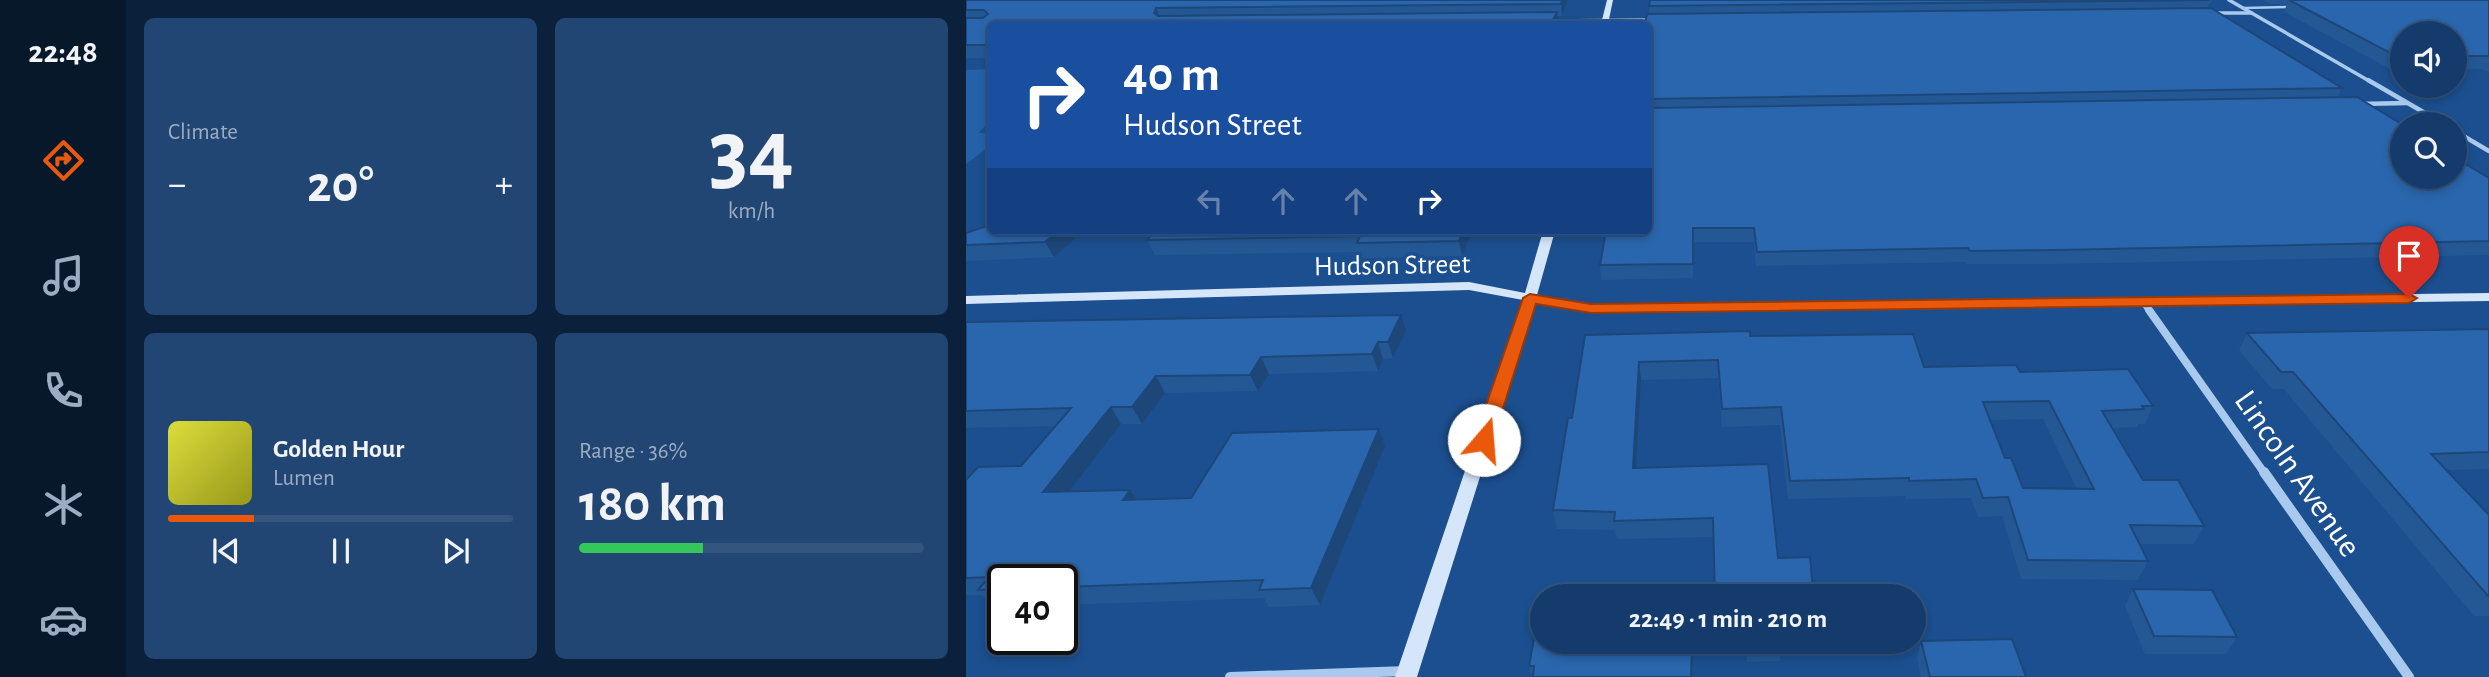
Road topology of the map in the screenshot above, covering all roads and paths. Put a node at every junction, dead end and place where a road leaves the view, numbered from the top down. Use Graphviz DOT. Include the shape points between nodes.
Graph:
graph roads {
  1 [pos="1610,0"];
  2 [pos="2230,0"];
  3 [pos="2292,6"];
  4 [pos="2243,8"];
  5 [pos="2198,13"];
  6 [pos="2252,13"];
  7 [pos="1656,20"];
  8 [pos="1605,21"];
  9 [pos="1630,21"];
  10 [pos="2407,103"];
  11 [pos="2352,104"];
  12 [pos="2423,112"];
  13 [pos="2467,138"];
  14 [pos="2489,151"];
  15 [pos="1548,235"];
  16 [pos="2489,297"];
  17 [pos="1530,298"];
  18 [pos="966,300"];
  19 [pos="2143,302"];
  20 [pos="1406,674"];
  21 [pos="1230,677"];
  22 [pos="2409,677"];
  1 -- 8 [label="street"];
  2 -- 4 [label="street"];
  3 -- 4 [label="lane"];
  4 -- 6 [label="street"];
  5 -- 6 [label="street"];
  6 -- 10 [label="street"];
  7 -- 9 [label="street"];
  10 -- 11 [label="street"];
  10 -- 12 [label="street"];
  13 -- 14 [label="street"];
  15 -- 17 [label="street"];
  16 -- 19 [label="street, Hudson Street"];
  17 -- 18 [label="street, Hudson Street" via="1469,286"];
  17 -- 19 [label="street, Hudson Street" via="1591,309"];
  17 -- 20 [label="street"];
  19 -- 22 [label="street, Lincoln Avenue"];
  20 -- 21 [label="street"];
}
